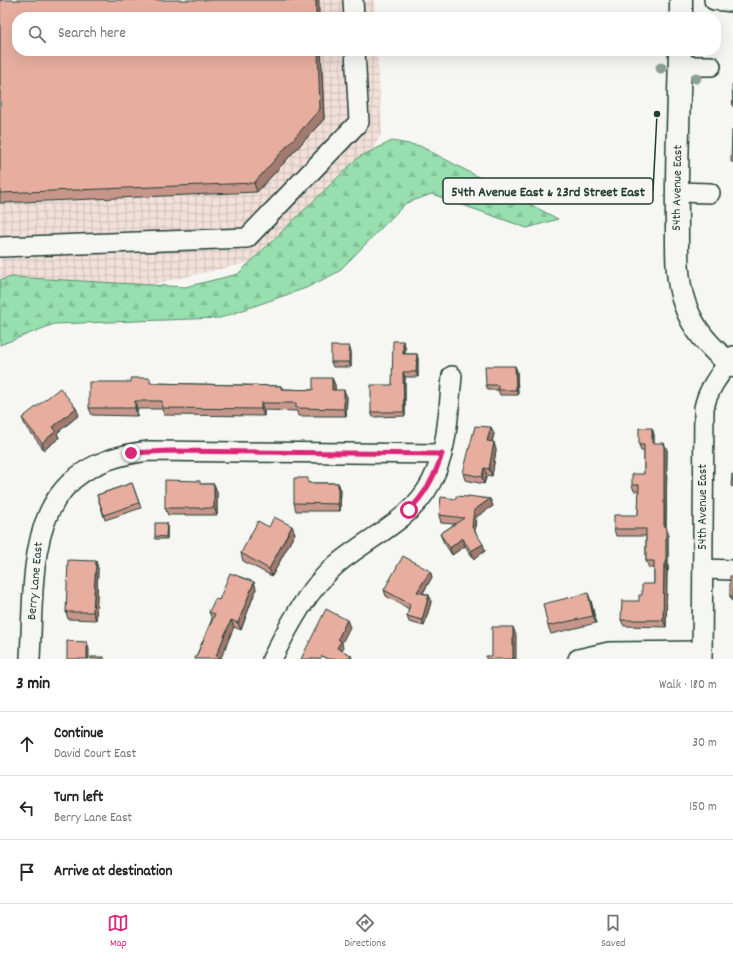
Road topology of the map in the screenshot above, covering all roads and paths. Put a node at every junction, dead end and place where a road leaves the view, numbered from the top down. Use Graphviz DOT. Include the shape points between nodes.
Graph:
graph roads {
  1 [pos="353,0"];
  2 [pos="681,0"];
  3 [pos="714,0"];
  4 [pos="733,2"];
  5 [pos="354,12"];
  6 [pos="680,12"];
  7 [pos="356,56"];
  8 [pos="680,59"];
  9 [pos="711,66"];
  10 [pos="677,192"];
  11 [pos="710,193"];
  12 [pos="0,247"];
  13 [pos="732,362"];
  14 [pos="452,376"];
  15 [pos="442,454"];
  16 [pos="703,569"];
  17 [pos="733,570"];
  18 [pos="702,655"];
  19 [pos="30,659"];
  20 [pos="272,659"];
  21 [pos="578,659"];
  1 -- 5 [label="street"];
  2 -- 6 [label="main road"];
  3 -- 4 [label="street"];
  7 -- 12 [label="street" via="359,122 247,238"];
  8 -- 9 [label="street"];
  8 -- 10 [label="main road, 54th Avenue East"];
  10 -- 11 [label="street"];
  10 -- 13 [label="main road, 54th Avenue East" via="677,248 682,295 695,326 706,343"];
  13 -- 16 [label="street, 54th Avenue East" via="711,386 704,408"];
  14 -- 15 [label="street"];
  15 -- 19 [label="street, Berry Lane East" via="149,451 118,455 96,464 79,475 64,490 51,507 42,528 34,574"];
  15 -- 20 [label="street" via="433,479 418,501 344,558 321,580 297,614"];
  16 -- 17 [label="street"];
  16 -- 18 [label="street, 54th Avenue East"];
  18 -- 21 [label="street" via="609,652"];
}
